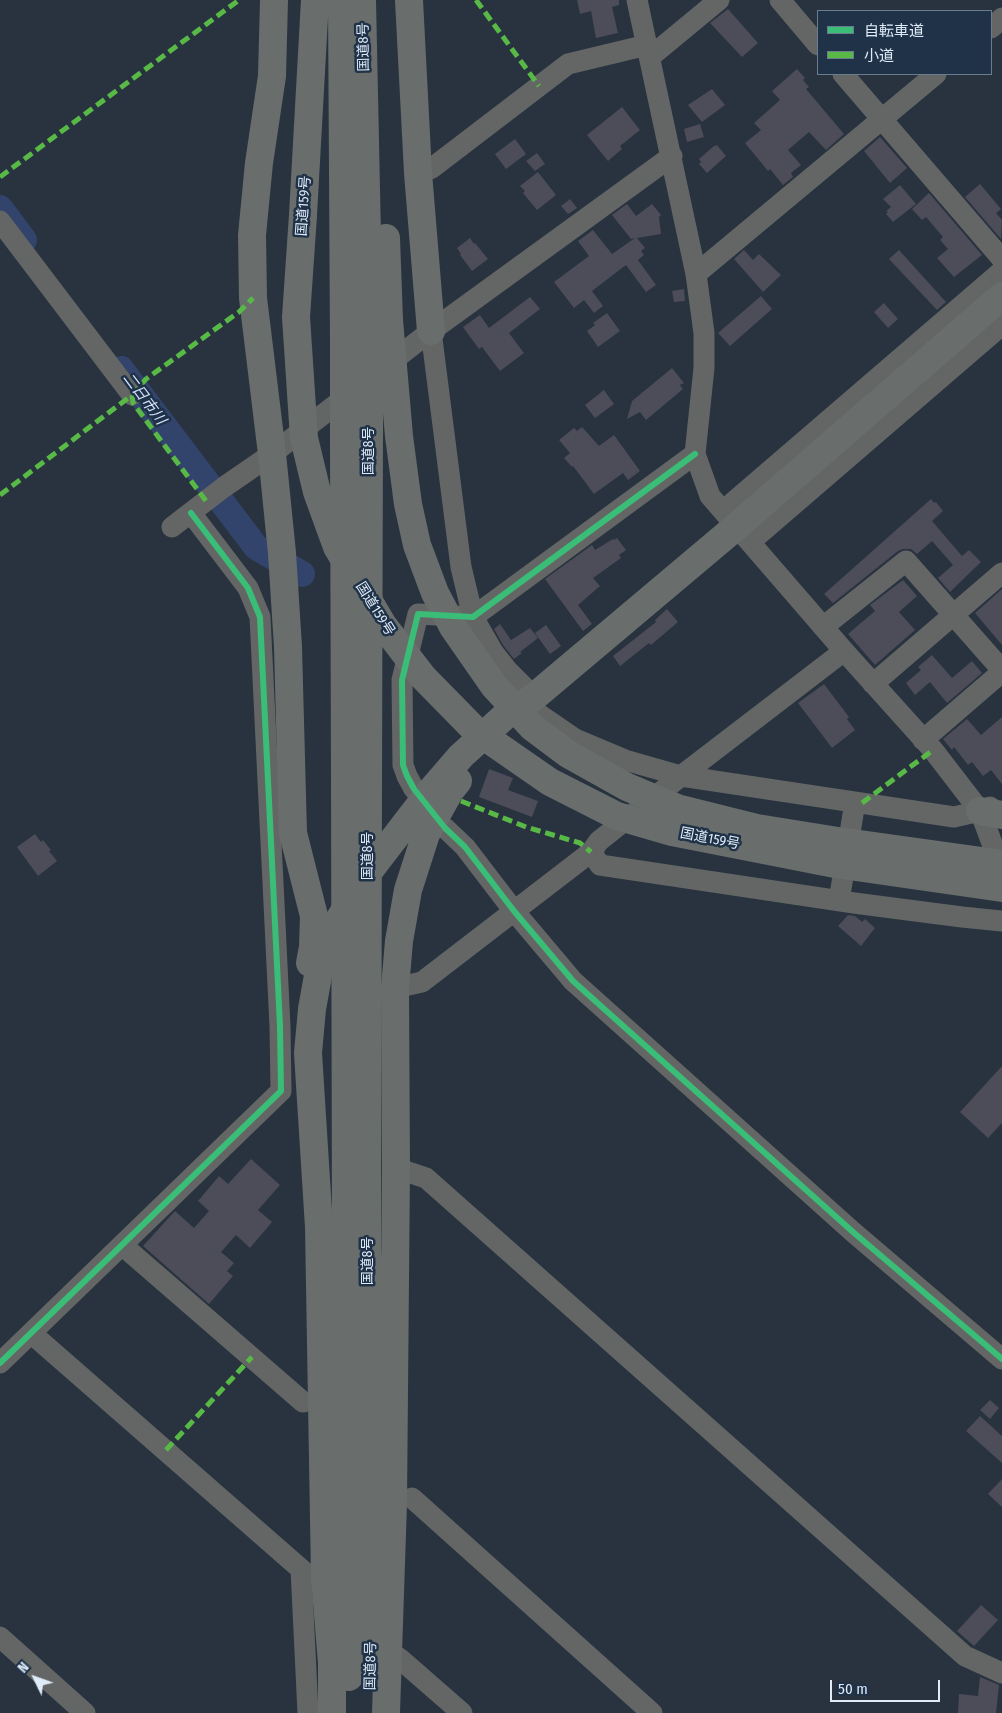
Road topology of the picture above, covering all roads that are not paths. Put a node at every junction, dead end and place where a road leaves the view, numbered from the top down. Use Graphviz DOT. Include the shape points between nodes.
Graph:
graph roads {
  1 [pos="274,0"];
  2 [pos="298,0"];
  3 [pos="316,0"];
  4 [pos="342,0"];
  5 [pos="363,0"];
  6 [pos="409,0"];
  7 [pos="637,0"];
  8 [pos="719,0"];
  9 [pos="780,0"];
  10 [pos="1002,18"];
  11 [pos="992,27"];
  12 [pos="817,44"];
  13 [pos="648,51"];
  14 [pos="364,53"];
  15 [pos="844,75"];
  16 [pos="935,75"];
  17 [pos="882,120"];
  18 [pos="672,156"];
  19 [pos="418,173"];
  20 [pos="304,215"];
  21 [pos="0,221"];
  22 [pos="1002,259"];
  23 [pos="1002,271"];
  24 [pos="696,274"];
  25 [pos="1002,296"];
  26 [pos="379,325"];
  27 [pos="1002,325"];
  28 [pos="431,331"];
  29 [pos="132,395"];
  30 [pos="272,454"];
  31 [pos="695,454"];
  32 [pos="199,507"];
  33 [pos="737,526"];
  34 [pos="172,528"];
  35 [pos="1002,573"];
  36 [pos="953,615"];
  37 [pos="473,617"];
  38 [pos="823,627"];
  39 [pos="844,651"];
  40 [pos="1002,671"];
  41 [pos="873,684"];
  42 [pos="537,706"];
  43 [pos="924,740"];
  44 [pos="681,776"];
  45 [pos="356,783"];
  46 [pos="414,789"];
  47 [pos="854,802"];
  48 [pos="996,809"];
  49 [pos="445,828"];
  50 [pos="591,852"];
  51 [pos="1002,864"];
  52 [pos="1002,870"];
  53 [pos="1002,888"];
  54 [pos="840,901"];
  55 [pos="514,911"];
  56 [pos="1002,921"];
  57 [pos="395,988"];
  58 [pos="308,1053"];
  59 [pos="396,1168"];
  60 [pos="357,1244"];
  61 [pos="122,1245"];
  62 [pos="31,1333"];
  63 [pos="1002,1359"];
  64 [pos="0,1363"];
  65 [pos="315,1402"];
  66 [pos="399,1493"];
  67 [pos="448,1531"];
  68 [pos="313,1573"];
  69 [pos="0,1637"];
  70 [pos="388,1664"];
  71 [pos="1002,1673"];
  72 [pos="85,1713"];
  73 [pos="308,1713"];
  74 [pos="332,1713"];
  75 [pos="349,1713"];
  76 [pos="370,1713"];
  77 [pos="386,1713"];
  78 [pos="462,1713"];
  79 [pos="652,1713"];
  1 -- 30 [label="highway" via="272,76 258,163 252,235 253,298"];
  2 -- 20 [label="highway" via="298,144"];
  3 -- 20 [label="highway, 国道159号"];
  4 -- 45 [label="highway, 国道8号, bridge" via="344,446"];
  5 -- 14 [label="highway, 国道8号"];
  6 -- 19 [label="highway"];
  7 -- 13 [label="street"];
  8 -- 13 [label="street"];
  9 -- 12 [label="street"];
  10 -- 11 [label="street"];
  13 -- 18 [label="street"];
  13 -- 19 [label="street" via="568,64 432,168"];
  14 -- 26 [label="highway, 国道159号" via="378,67"];
  15 -- 17 [label="street"];
  16 -- 17 [label="street"];
  17 -- 22 [label="street"];
  17 -- 24 [label="street"];
  18 -- 24 [label="street"];
  18 -- 28 [label="street"];
  19 -- 28 [label="highway"];
  20 -- 53 [label="highway, 国道159号, bridge" via="296,317 304,438 317,492 337,547 382,625 423,677 475,730 550,782 617,816 672,832 835,864"];
  21 -- 29 [label="street"];
  23 -- 33 [label="street"];
  24 -- 31 [label="street" via="704,368"];
  25 -- 33 [label="highway"];
  26 -- 45 [label="highway, 国道8号, bridge" via="369,430"];
  26 -- 51 [label="highway, 国道159号, bridge" via="408,504 417,545 434,593 494,686 532,727 568,754 626,787 678,808 757,828"];
  27 -- 33 [label="street"];
  28 -- 30 [label="street"];
  28 -- 37 [label="street" via="461,567"];
  30 -- 32 [label="street"];
  30 -- 58 [label="highway" via="288,647 293,833 314,916 313,947 303,1010"];
  31 -- 33 [label="street" via="710,496"];
  31 -- 37 [label="street"];
  32 -- 34 [label="street"];
  32 -- 61 [label="street" via="248,588 260,616 281,1091"];
  33 -- 38 [label="street"];
  33 -- 42 [label="highway"];
  35 -- 36 [label="street"];
  36 -- 38 [label="street" via="906,561"];
  36 -- 40 [label="street"];
  36 -- 41 [label="street"];
  37 -- 42 [label="street" via="493,652"];
  37 -- 46 [label="street" via="418,614 402,680 404,765"];
  38 -- 39 [label="street"];
  39 -- 41 [label="street"];
  39 -- 44 [label="street"];
  40 -- 43 [label="street"];
  41 -- 43 [label="street"];
  42 -- 44 [label="street" via="575,739 625,760"];
  42 -- 57 [label="highway" via="512,723 474,761 450,791 426,834 408,890"];
  42 -- 58 [label="highway" via="506,715 461,756 363,879 333,930 319,970"];
  43 -- 48 [label="street"];
  44 -- 47 [label="street"];
  44 -- 50 [label="street"];
  45 -- 60 [label="highway, 国道8号, bridge"];
  47 -- 48 [label="street" via="954,817"];
  47 -- 54 [label="street"];
  48 -- 52 [label="street"];
  49 -- 55 [label="street" via="465,848"];
  50 -- 54 [label="street" via="600,865"];
  50 -- 55 [label="street"];
  54 -- 56 [label="street"];
  55 -- 57 [label="street" via="422,982"];
  55 -- 63 [label="street" via="572,981 852,1232"];
  57 -- 59 [label="highway"];
  58 -- 65 [label="highway" via="319,1227"];
  59 -- 66 [label="highway"];
  59 -- 71 [label="street" via="426,1178 965,1656"];
  60 -- 75 [label="highway, 国道8号"];
  60 -- 76 [label="highway, 国道8号" via="371,1628"];
  61 -- 62 [label="street"];
  61 -- 65 [label="street" via="270,1372 268,1382 304,1413"];
  62 -- 64 [label="street"];
  62 -- 68 [label="street"];
  65 -- 68 [label="highway"];
  66 -- 67 [label="street"];
  66 -- 67 [label="street" via="404,1478 450,1522"];
  66 -- 70 [label="highway"];
  67 -- 79 [label="street"];
  68 -- 73 [label="street"];
  68 -- 74 [label="highway" via="332,1663"];
  69 -- 72 [label="street"];
  70 -- 77 [label="highway"];
  70 -- 78 [label="street" via="399,1658"];
}
